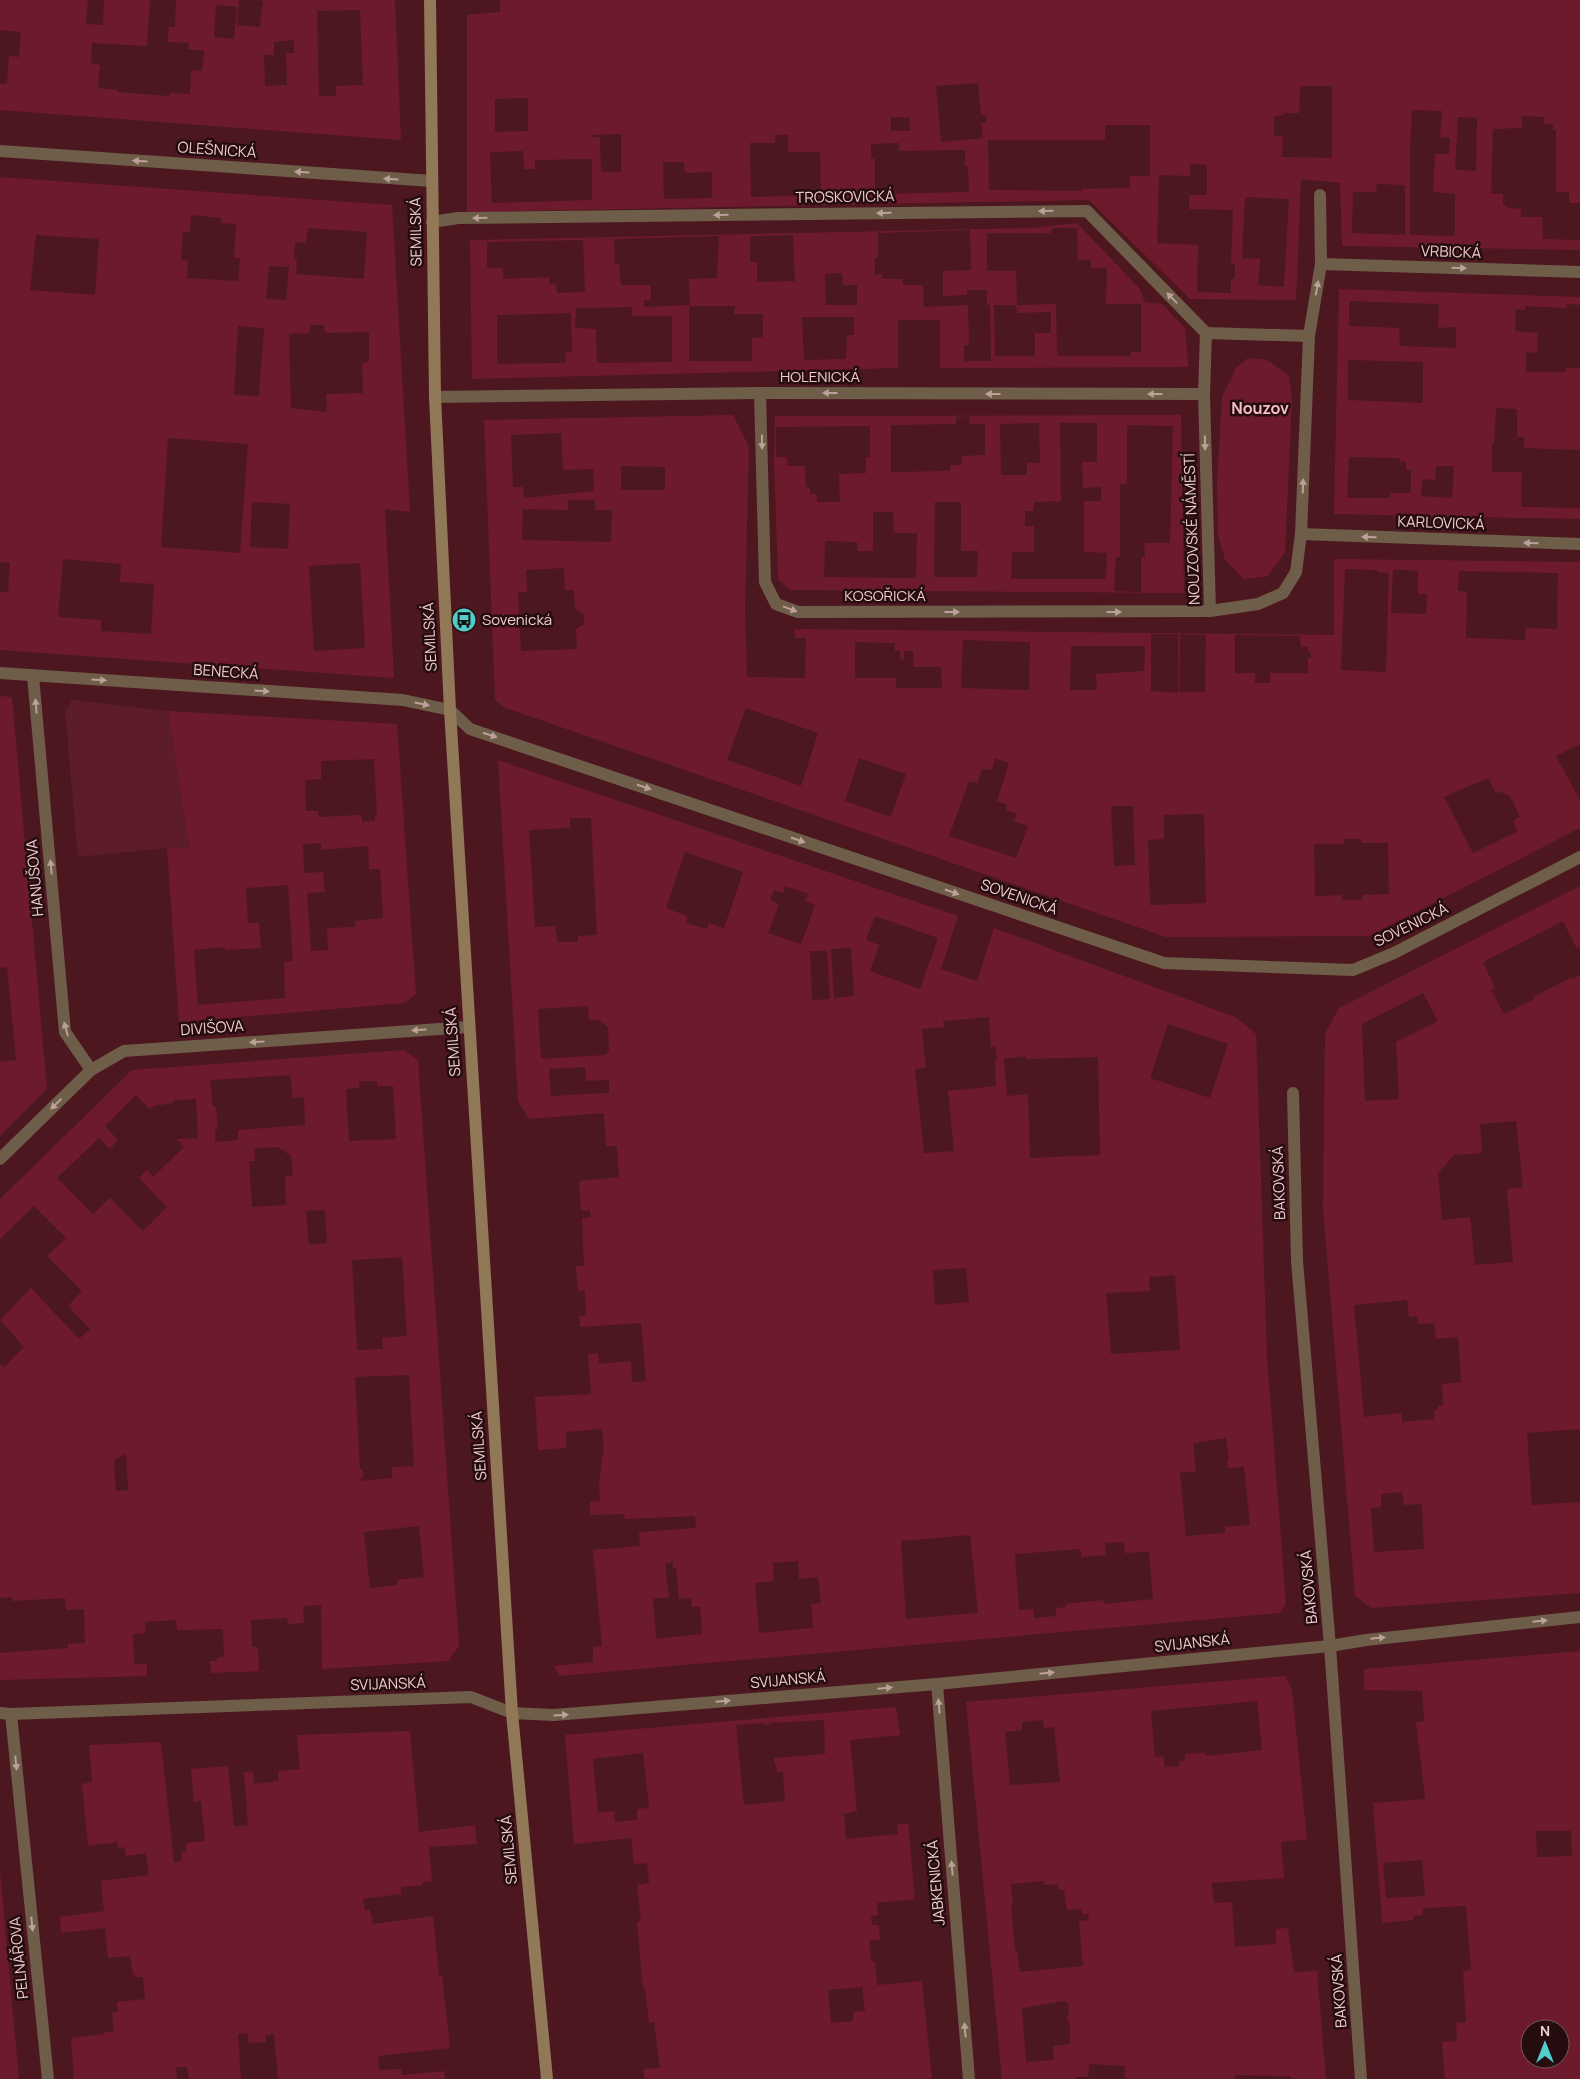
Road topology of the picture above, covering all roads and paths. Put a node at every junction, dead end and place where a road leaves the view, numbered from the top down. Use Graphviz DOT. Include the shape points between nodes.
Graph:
graph roads {
  1 [pos="430,0"];
  2 [pos="0,150"];
  3 [pos="432,181"];
  4 [pos="1320,195"];
  5 [pos="432,222"];
  6 [pos="1321,264"];
  7 [pos="1580,272"];
  8 [pos="1206,333"];
  9 [pos="1309,336"];
  10 [pos="760,393"];
  11 [pos="1204,394"];
  12 [pos="435,397"];
  13 [pos="1302,534"];
  14 [pos="1580,544"];
  15 [pos="1210,612"];
  16 [pos="0,673"];
  17 [pos="33,676"];
  18 [pos="450,710"];
  19 [pos="1580,857"];
  20 [pos="468,1027"];
  21 [pos="91,1070"];
  22 [pos="1293,1093"];
  23 [pos="0,1159"];
  24 [pos="1580,1617"];
  25 [pos="1330,1646"];
  26 [pos="937,1684"];
  27 [pos="6,1713"];
  28 [pos="512,1714"];
  29 [pos="48,2079"];
  30 [pos="547,2079"];
  31 [pos="969,2079"];
  32 [pos="1362,2079"];
  1 -- 3 [label="street, SEMILSKÁ"];
  3 -- 2 [label="street, OLEŠNICKÁ, one-way"];
  3 -- 5 [label="street, SEMILSKÁ"];
  4 -- 6 [label="street"];
  8 -- 5 [label="street, TROSKOVICKÁ, one-way" via="1087,211 458,218"];
  5 -- 12 [label="street, SEMILSKÁ"];
  6 -- 7 [label="street, VRBICKÁ, one-way"];
  9 -- 6 [label="street, one-way"];
  8 -- 9 [label="street"];
  8 -- 11 [label="street, NOUZOVSKÉ NÁMĚSTÍ"];
  13 -- 9 [label="street, NOUZOVSKÉ NÁMĚSTÍ, one-way"];
  11 -- 10 [label="street, HOLENICKÁ, one-way"];
  10 -- 12 [label="street, HOLENICKÁ"];
  10 -- 15 [label="street, KOSOŘICKÁ, one-way" via="765,582 776,604 798,612"];
  11 -- 15 [label="street, NOUZOVSKÉ NÁMĚSTÍ, one-way"];
  12 -- 18 [label="street, SEMILSKÁ"];
  14 -- 13 [label="street, KARLOVICKÁ, one-way"];
  13 -- 15 [label="street, NOUZOVSKÉ NÁMĚSTÍ" via="1296,572 1283,593 1258,604"];
  16 -- 17 [label="street, BENECKÁ"];
  17 -- 18 [label="street, BENECKÁ, one-way" via="403,700"];
  21 -- 17 [label="street, HANUŠOVA, one-way" via="65,1032"];
  18 -- 19 [label="street, SOVENICKÁ, one-way" via="470,729 1164,964 1353,970 1394,953"];
  18 -- 20 [label="street, SEMILSKÁ"];
  20 -- 21 [label="street, DIVIŠOVA, one-way" via="124,1051"];
  20 -- 28 [label="street, SEMILSKÁ"];
  21 -- 23 [label="street, DIVIŠOVA, one-way"];
  22 -- 25 [label="street, BAKOVSKÁ" via="1298,1261"];
  25 -- 24 [label="street, SVIJANSKÁ, one-way"];
  26 -- 25 [label="street, SVIJANSKÁ, one-way"];
  25 -- 32 [label="street, BAKOVSKÁ"];
  28 -- 26 [label="street, SVIJANSKÁ, one-way" via="554,1715"];
  31 -- 26 [label="street, JABKENICKÁ, one-way"];
  27 -- 28 [label="street, SVIJANSKÁ" via="471,1697"];
  27 -- 29 [label="street, PELNÁŘOVA, one-way"];
  28 -- 30 [label="street, SEMILSKÁ"];
}
